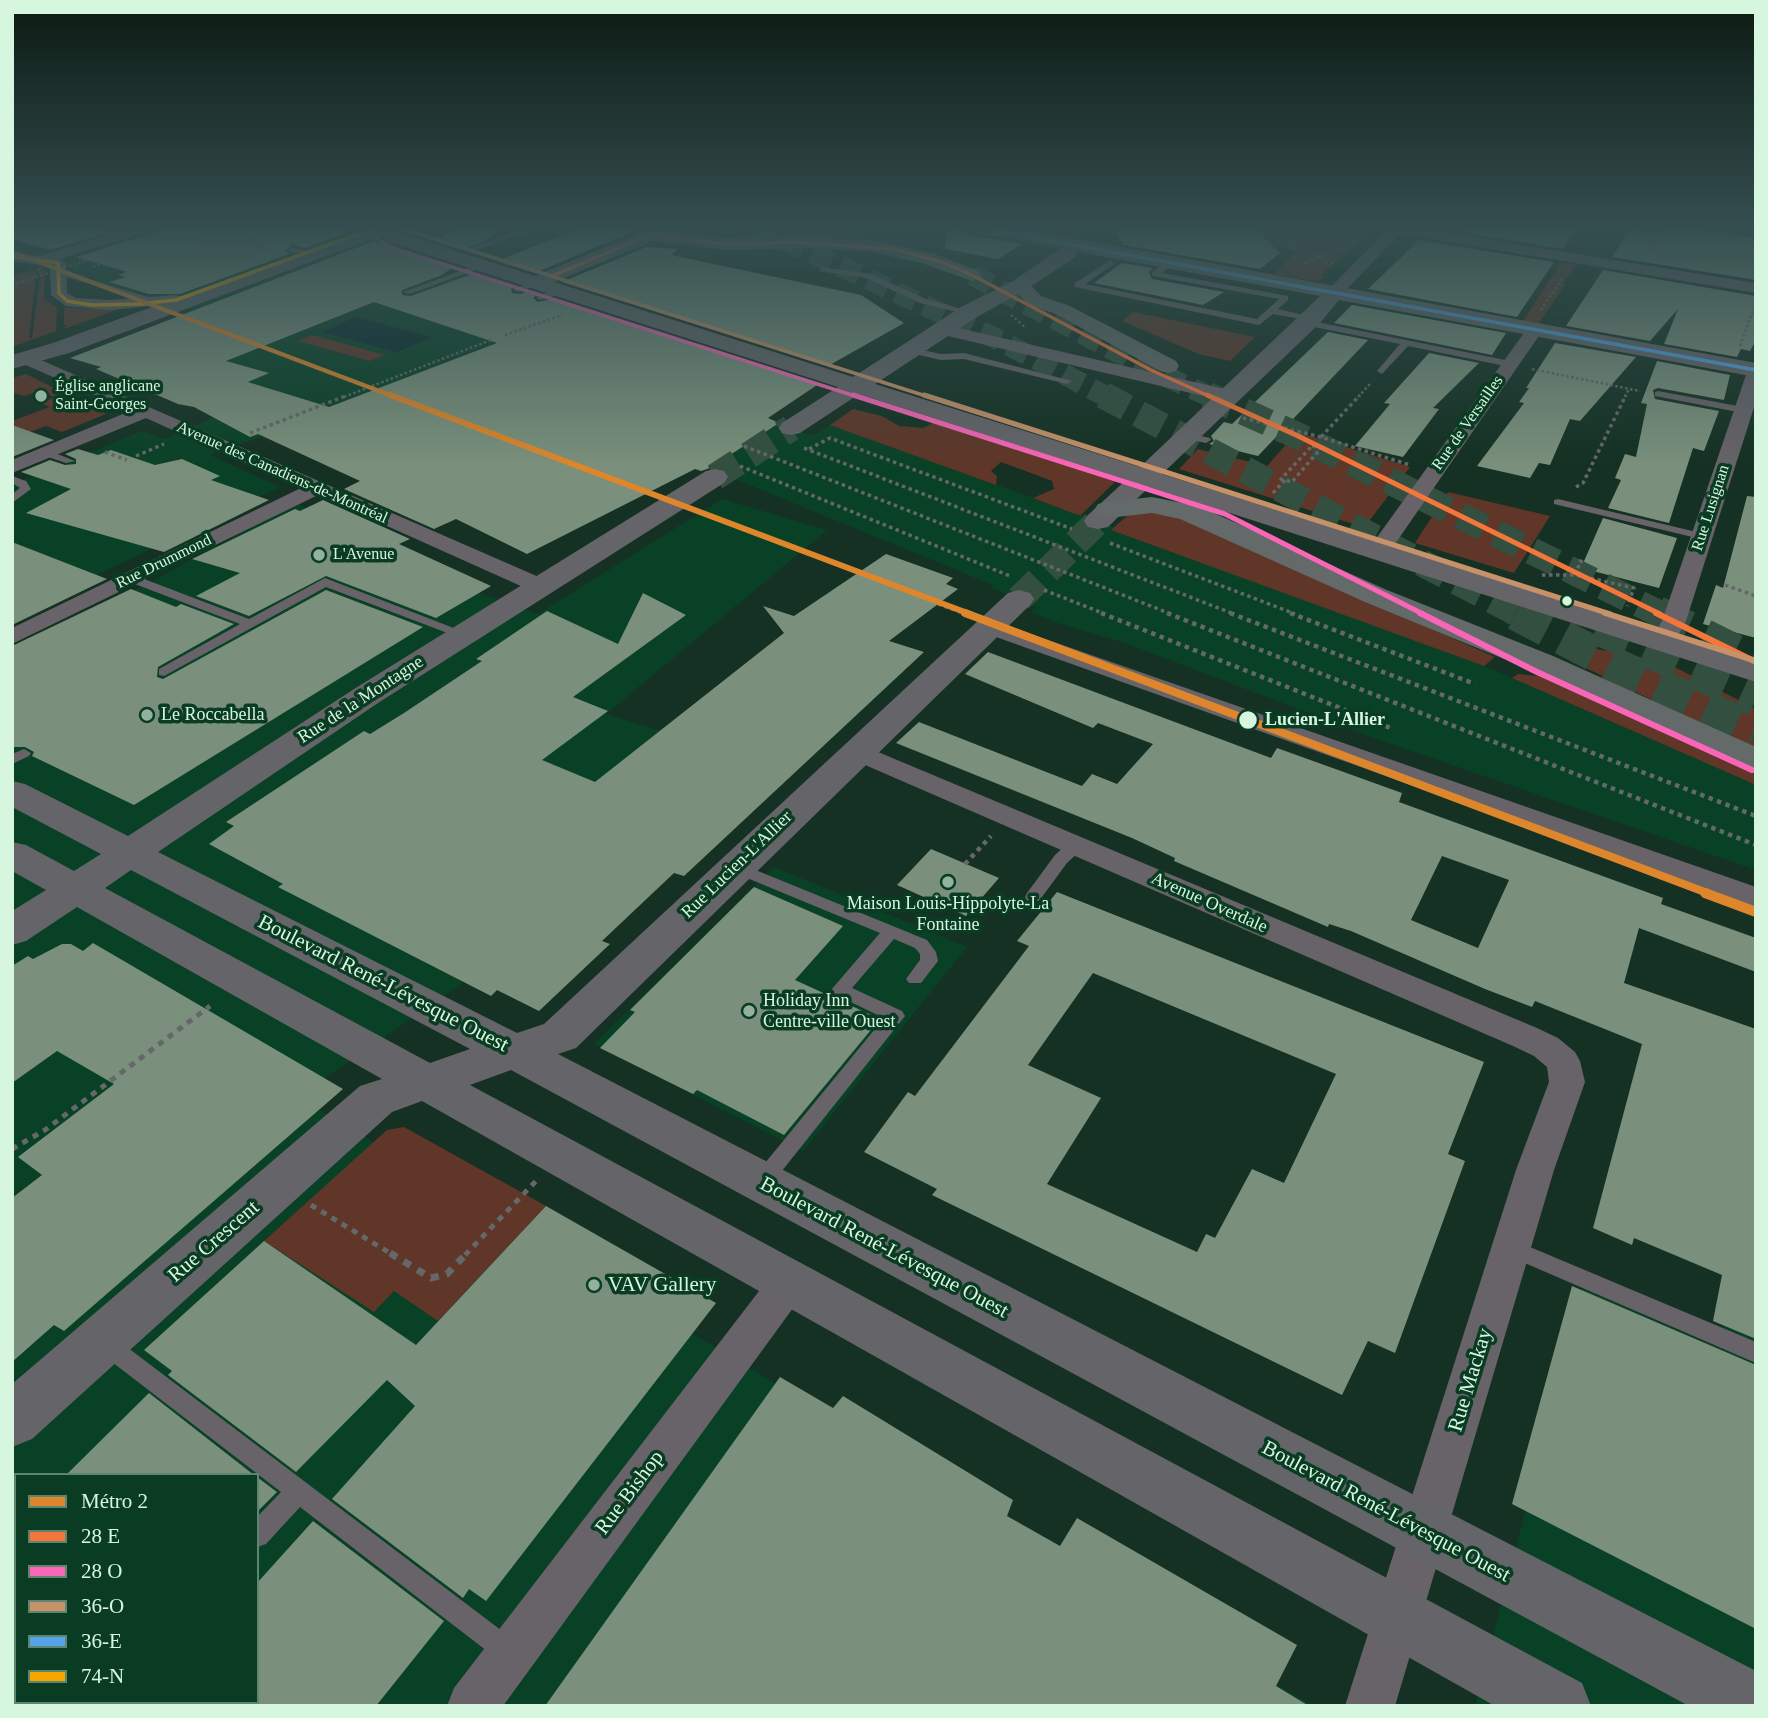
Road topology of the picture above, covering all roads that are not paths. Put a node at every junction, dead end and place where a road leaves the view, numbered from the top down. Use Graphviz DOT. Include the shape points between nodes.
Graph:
graph roads {
  1 [pos="156,307"];
  2 [pos="172,307"];
  3 [pos="607,307"];
  4 [pos="957,307"];
  5 [pos="975,307"];
  6 [pos="977,307"];
  7 [pos="1053,307"];
  8 [pos="1189,307"];
  9 [pos="1276,307"];
  10 [pos="1322,307"];
  11 [pos="1441,307"];
  12 [pos="972,310"];
  13 [pos="1272,311"];
  14 [pos="1310,321"];
  15 [pos="1537,321"];
  16 [pos="941,329"];
  17 [pos="1404,345"];
  18 [pos="909,350"];
  19 [pos="19,360"];
  20 [pos="1168,366"];
  21 [pos="1520,366"];
  22 [pos="1382,371"];
  23 [pos="1756,371"];
  24 [pos="1067,381"];
  25 [pos="856,385"];
  26 [pos="1658,394"];
  27 [pos="1235,407"];
  28 [pos="1743,410"];
  29 [pos="145,412"];
  30 [pos="795,437"];
  31 [pos="47,453"];
  32 [pos="70,461"];
  33 [pos="12,467"];
  34 [pos="725,471"];
  35 [pos="1144,477"];
  36 [pos="12,479"];
  37 [pos="316,488"];
  38 [pos="12,500"];
  39 [pos="1558,502"];
  40 [pos="1229,505"];
  41 [pos="1097,526"];
  42 [pos="1701,536"];
  43 [pos="1378,552"];
  44 [pos="131,578"];
  45 [pos="540,586"];
  46 [pos="1023,588"];
  47 [pos="982,622"];
  48 [pos="250,624"];
  49 [pos="463,634"];
  50 [pos="12,637"];
  51 [pos="1662,643"];
  52 [pos="1542,663"];
  53 [pos="164,673"];
  54 [pos="1756,673"];
  55 [pos="859,752"];
  56 [pos="1756,760"];
  57 [pos="12,792"];
  58 [pos="1076,845"];
  59 [pos="130,853"];
  60 [pos="12,854"];
  61 [pos="736,866"];
  62 [pos="77,888"];
  63 [pos="1033,897"];
  64 [pos="1756,898"];
  65 [pos="12,931"];
  66 [pos="891,931"];
  67 [pos="915,979"];
  68 [pos="516,1052"];
  69 [pos="1559,1056"];
  70 [pos="426,1082"];
  71 [pos="761,1183"];
  72 [pos="1511,1248"];
  73 [pos="790,1281"];
  74 [pos="102,1341"];
  75 [pos="1756,1353"];
  76 [pos="12,1420"];
  77 [pos="298,1491"];
  78 [pos="1424,1531"];
  79 [pos="259,1533"];
  80 [pos="1397,1619"];
  81 [pos="511,1653"];
  82 [pos="472,1706"];
  83 [pos="1370,1706"];
  84 [pos="1559,1706"];
  85 [pos="1755,1706"];
  1 -- 19 [label="main road"];
  2 -- 19 [label="main road"];
  3 -- 25 [label="main road" via="676,333"];
  4 -- 12 [label="lane"];
  5 -- 12 [label="main road"];
  6 -- 12 [label="main road"];
  7 -- 20 [label="highway"];
  8 -- 13 [label="lane" via="1259,321"];
  9 -- 13 [label="lane"];
  10 -- 14 [label="main road"];
  11 -- 15 [label="main road"];
  12 -- 16 [label="main road"];
  13 -- 14 [label="lane"];
  14 -- 21 [label="lane"];
  14 -- 27 [label="main road"];
  15 -- 21 [label="street, Rue de Versailles"];
  15 -- 23 [label="main road"];
  16 -- 18 [label="main road"];
  16 -- 27 [label="street"];
  17 -- 22 [label="lane"];
  18 -- 24 [label="lane" via="964,356"];
  18 -- 25 [label="main road"];
  19 -- 29 [label="street, Avenue des Canadiens-de-Montréal"];
  21 -- 43 [label="street, Rue de Versailles"];
  23 -- 28 [label="street, Rue Lusignan"];
  25 -- 30 [label="main road"];
  25 -- 35 [label="main road"];
  26 -- 28 [label="lane"];
  27 -- 35 [label="main road"];
  28 -- 42 [label="street, Rue Lusignan"];
  29 -- 31 [label="street"];
  29 -- 37 [label="street, Avenue des Canadiens-de-Montréal"];
  31 -- 32 [label="lane"];
  31 -- 33 [label="street"];
  34 -- 45 [label="main road, Rue de la Montagne"];
  35 -- 40 [label="main road"];
  35 -- 41 [label="main road"];
  36 -- 38 [label="lane" via="26,487"];
  37 -- 44 [label="street, Rue Drummond"];
  37 -- 45 [label="street, Avenue des Canadiens-de-Montréal"];
  39 -- 42 [label="lane"];
  40 -- 43 [label="main road"];
  40 -- 52 [label="highway"];
  41 -- 52 [label="highway" via="1152,505 1188,513"];
  42 -- 51 [label="street, Rue Lusignan" via="1674,621"];
  43 -- 51 [label="main road"];
  44 -- 48 [label="lane"];
  44 -- 50 [label="street, Rue Drummond"];
  45 -- 49 [label="main road, Rue de la Montagne"];
  46 -- 47 [label="main road, Rue Lucien-L'Allier"];
  47 -- 55 [label="main road, Rue Lucien-L'Allier"];
  47 -- 64 [label="street"];
  48 -- 49 [label="lane" via="325,582"];
  48 -- 53 [label="lane"];
  49 -- 59 [label="main road, Rue de la Montagne"];
  51 -- 54 [label="main road"];
  52 -- 56 [label="highway"];
  55 -- 58 [label="street, Avenue Overdale"];
  55 -- 61 [label="main road, Rue Lucien-L'Allier"];
  57 -- 59 [label="main road, Boulevard René-Lévesque Ouest"];
  58 -- 63 [label="lane"];
  58 -- 69 [label="street, Avenue Overdale"];
  59 -- 62 [label="main road, Rue de la Montagne"];
  59 -- 68 [label="main road, Boulevard René-Lévesque Ouest"];
  60 -- 62 [label="main road"];
  61 -- 66 [label="lane"];
  61 -- 68 [label="main road, Rue Lucien-L'Allier" via="560,1036"];
  62 -- 65 [label="main road, Rue de la Montagne"];
  62 -- 70 [label="main road"];
  66 -- 67 [label="lane" via="921,944 928,952 929,961"];
  66 -- 71 [label="lane" via="840,990 896,1016"];
  68 -- 70 [label="main road, Rue Lucien-L'Allier"];
  68 -- 71 [label="main road, Boulevard René-Lévesque Ouest"];
  69 -- 72 [label="street, Rue Mackay" via="1567,1082"];
  70 -- 73 [label="main road"];
  70 -- 74 [label="main road, Rue Crescent" via="376,1099"];
  71 -- 78 [label="main road, Boulevard René-Lévesque Ouest"];
  72 -- 75 [label="lane"];
  72 -- 78 [label="street, Rue Mackay"];
  73 -- 80 [label="main road"];
  73 -- 81 [label="street, Rue Bishop"];
  74 -- 76 [label="main road, Rue Crescent"];
  74 -- 77 [label="lane"];
  77 -- 79 [label="lane"];
  77 -- 81 [label="lane"];
  78 -- 80 [label="street, Rue Mackay"];
  78 -- 85 [label="main road, Boulevard René-Lévesque Ouest"];
  80 -- 83 [label="street, Rue Mackay"];
  80 -- 84 [label="main road"];
  81 -- 82 [label="street, Rue Bishop"];
}
